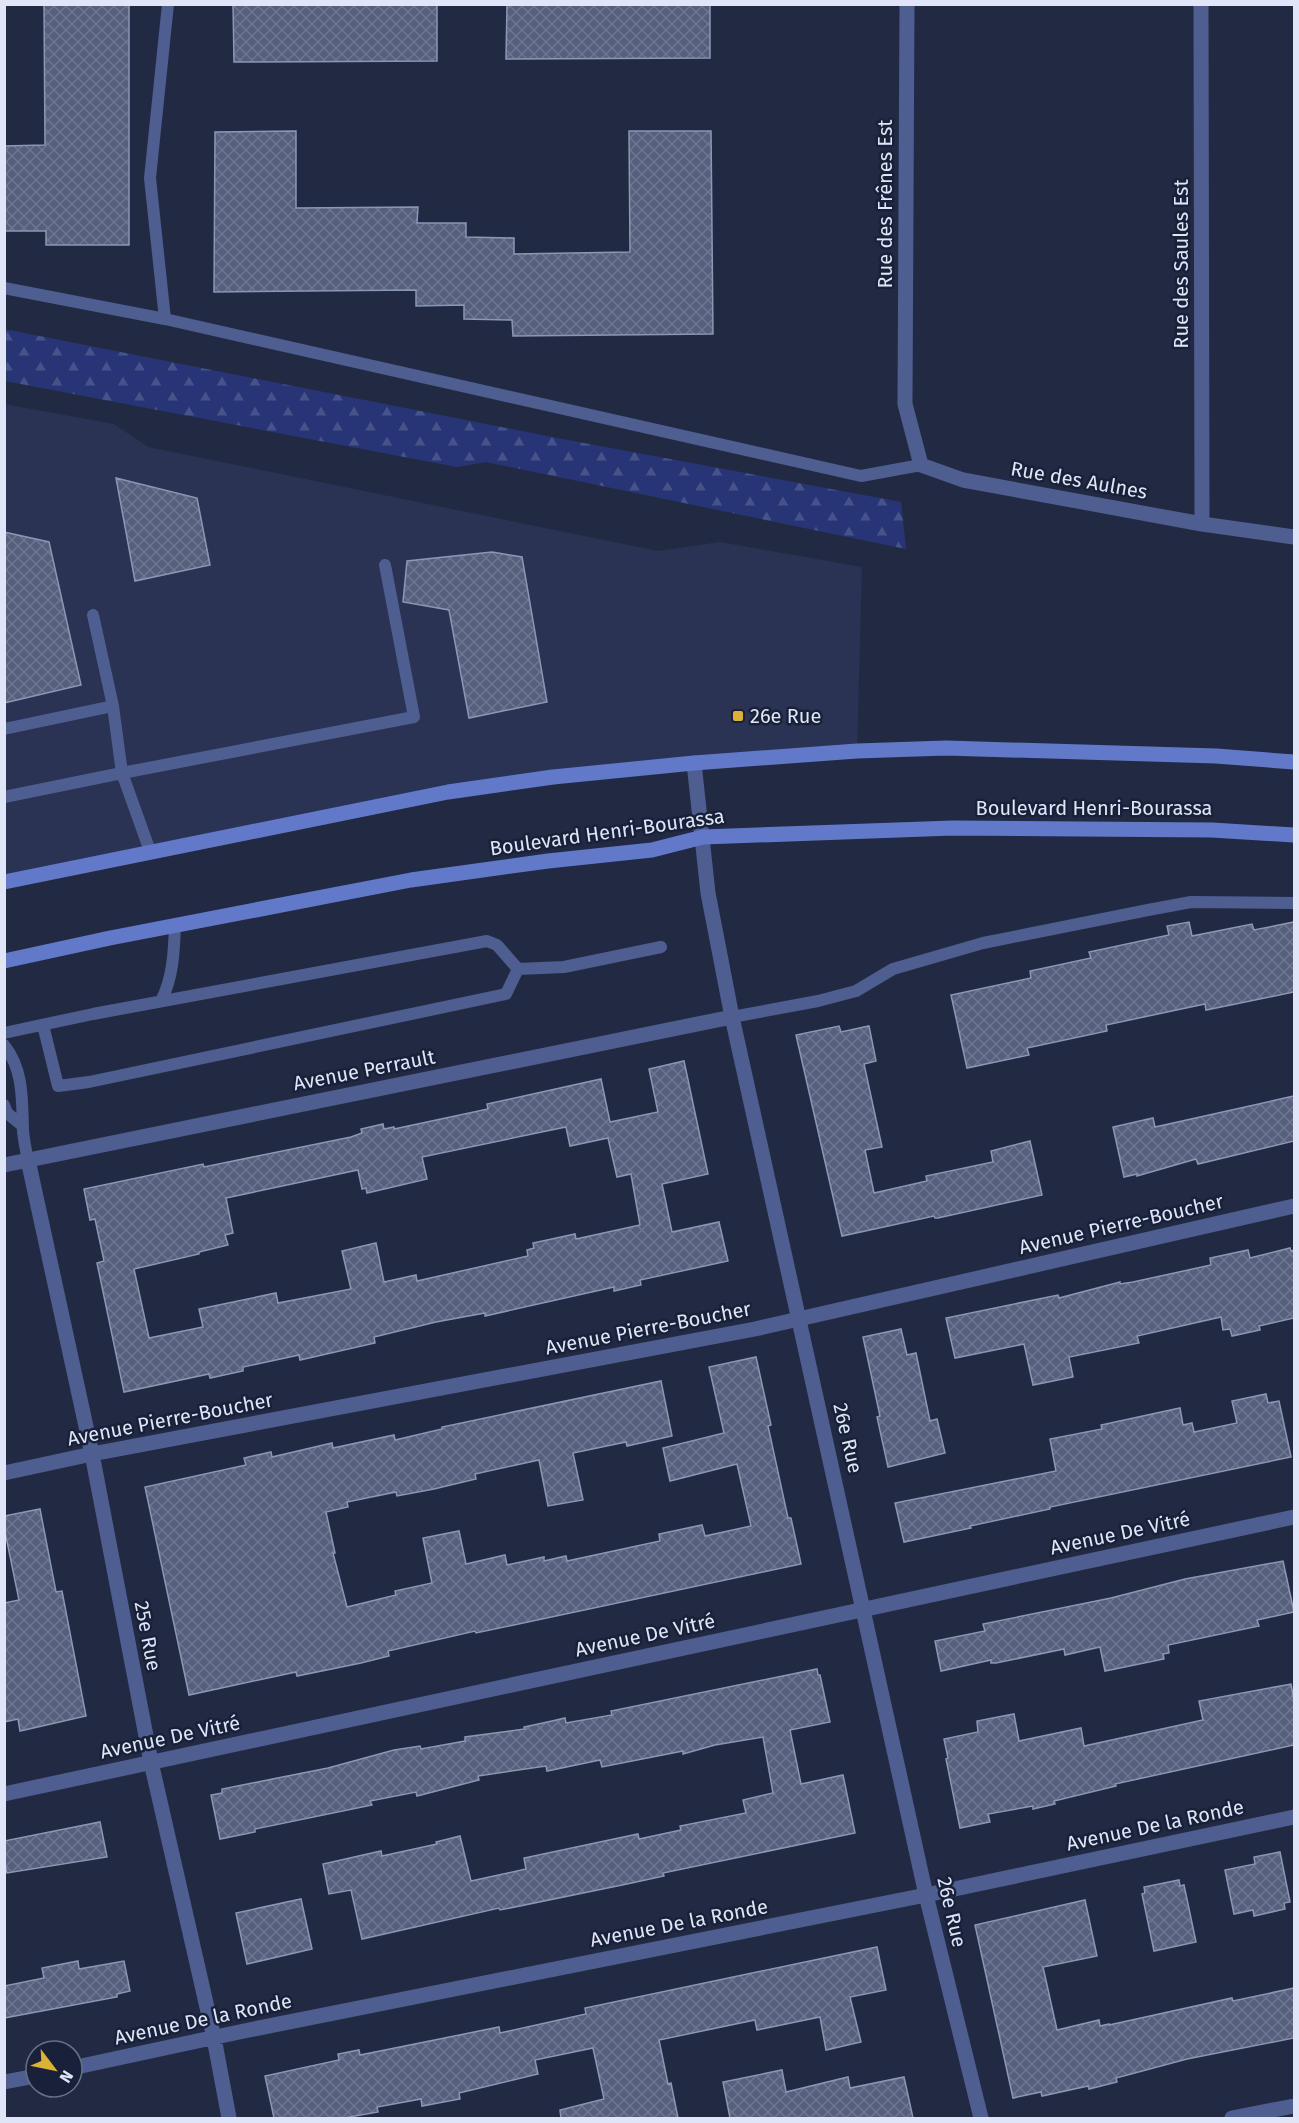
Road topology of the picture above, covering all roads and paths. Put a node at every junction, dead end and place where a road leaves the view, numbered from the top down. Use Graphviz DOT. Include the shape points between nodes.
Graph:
graph roads {
  1 [pos="168,4"];
  2 [pos="907,4"];
  3 [pos="1201,4"];
  4 [pos="4,288"];
  5 [pos="165,319"];
  6 [pos="921,465"];
  7 [pos="1202,524"];
  8 [pos="1294,537"];
  9 [pos="385,566"];
  10 [pos="93,615"];
  11 [pos="113,706"];
  12 [pos="4,729"];
  13 [pos="1294,762"];
  14 [pos="694,763"];
  15 [pos="122,772"];
  16 [pos="4,797"];
  17 [pos="1294,836"];
  18 [pos="703,837"];
  19 [pos="150,851"];
  20 [pos="4,882"];
  21 [pos="1294,903"];
  22 [pos="174,926"];
  23 [pos="661,947"];
  24 [pos="4,961"];
  25 [pos="518,969"];
  26 [pos="161,1001"];
  27 [pos="732,1017"];
  28 [pos="43,1025"];
  29 [pos="4,1032"];
  30 [pos="4,1045"];
  31 [pos="4,1105"];
  32 [pos="23,1126"];
  33 [pos="28,1160"];
  34 [pos="4,1165"];
  35 [pos="1294,1206"];
  36 [pos="800,1319"];
  37 [pos="92,1454"];
  38 [pos="4,1473"];
  39 [pos="1294,1517"];
  40 [pos="864,1609"];
  41 [pos="151,1762"];
  42 [pos="4,1794"];
  43 [pos="1294,1817"];
  44 [pos="926,1895"];
  45 [pos="214,2038"];
  46 [pos="84,2065"];
  47 [pos="24,2078"];
  48 [pos="4,2082"];
  49 [pos="1294,2106"];
  50 [pos="230,2118"];
  51 [pos="981,2118"];
  52 [pos="1232,2118"];
  1 -- 5 [label="lane" via="150,178"];
  2 -- 6 [label="street, Rue des Frênes Est" via="905,404"];
  3 -- 7 [label="street, Rue des Saules Est"];
  4 -- 5 [label="lane"];
  5 -- 6 [label="lane" via="861,476"];
  6 -- 7 [label="street, Rue des Aulnes" via="963,480"];
  7 -- 8 [label="street, Rue des Aulnes"];
  9 -- 15 [label="lane" via="414,717"];
  10 -- 11 [label="lane"];
  11 -- 12 [label="lane"];
  11 -- 15 [label="lane"];
  13 -- 14 [label="main road" via="946,748"];
  14 -- 18 [label="street, 26e Rue"];
  14 -- 19 [label="main road" via="448,792"];
  15 -- 16 [label="lane"];
  15 -- 19 [label="lane"];
  17 -- 18 [label="main road, Boulevard Henri-Bourassa" via="1212,830 953,828"];
  18 -- 22 [label="main road, Boulevard Henri-Bourassa" via="652,850 411,880"];
  18 -- 27 [label="street, 26e Rue" via="708,893"];
  19 -- 20 [label="main road"];
  21 -- 27 [label="lane" via="1191,902 983,943 893,969 856,991"];
  22 -- 24 [label="main road, Boulevard Henri-Bourassa"];
  22 -- 26 [label="lane" via="172,966"];
  23 -- 25 [label="lane" via="564,967"];
  25 -- 26 [label="lane" via="497,945 487,941"];
  25 -- 28 [label="lane" via="506,994 89,1083 58,1086"];
  26 -- 28 [label="lane"];
  27 -- 33 [label="street, Avenue Perrault"];
  27 -- 36 [label="street, 26e Rue"];
  28 -- 29 [label="lane"];
  30 -- 32 [label="lane" via="13,1055 24,1095"];
  31 -- 32 [label="lane"];
  32 -- 33 [label="lane"];
  33 -- 34 [label="street, Avenue Perrault"];
  33 -- 37 [label="street, 25e Rue"];
  35 -- 36 [label="street, Avenue Pierre-Boucher"];
  36 -- 37 [label="street, Avenue Pierre-Boucher"];
  36 -- 40 [label="street, 26e Rue"];
  37 -- 38 [label="street, Avenue Pierre-Boucher"];
  37 -- 41 [label="street, 25e Rue"];
  39 -- 40 [label="street, Avenue De Vitré"];
  40 -- 41 [label="street, Avenue De Vitré"];
  40 -- 44 [label="street, 26e Rue"];
  41 -- 42 [label="street, Avenue De Vitré"];
  41 -- 45 [label="street, 25e Rue"];
  43 -- 44 [label="street, Avenue De la Ronde"];
  44 -- 45 [label="street, Avenue De la Ronde"];
  44 -- 51 [label="street, 26e Rue"];
  45 -- 46 [label="street, Avenue De la Ronde"];
  45 -- 50 [label="street, 25e Rue"];
  47 -- 48 [label="street"];
  49 -- 52 [label="street"];
}
